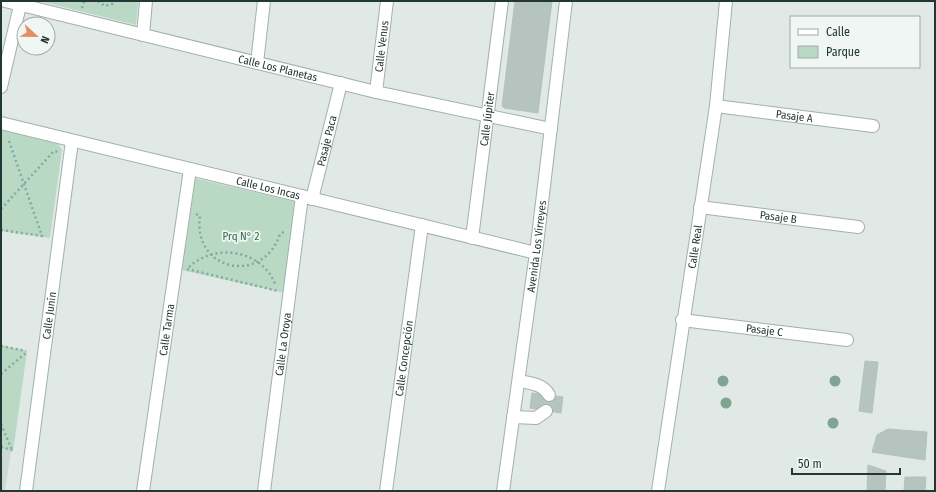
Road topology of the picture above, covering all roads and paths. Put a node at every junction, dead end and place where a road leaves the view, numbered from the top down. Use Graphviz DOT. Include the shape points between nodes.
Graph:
graph roads {
  1 [pos="5,1"];
  2 [pos="98,1"];
  3 [pos="115,1"];
  4 [pos="146,1"];
  5 [pos="264,1"];
  6 [pos="387,1"];
  7 [pos="502,1"];
  8 [pos="566,1"];
  9 [pos="726,1"];
  10 [pos="21,3"];
  11 [pos="143,35"];
  12 [pos="257,62"];
  13 [pos="341,83"];
  14 [pos="1,87"];
  15 [pos="376,92"];
  16 [pos="716,106"];
  17 [pos="488,116"];
  18 [pos="1,123"];
  19 [pos="873,126"];
  20 [pos="552,130"];
  21 [pos="7,135"];
  22 [pos="72,141"];
  23 [pos="54,151"];
  24 [pos="190,169"];
  25 [pos="24,184"];
  26 [pos="307,198"];
  27 [pos="700,207"];
  28 [pos="1,209"];
  29 [pos="194,213"];
  30 [pos="422,226"];
  31 [pos="858,227"];
  32 [pos="1,230"];
  33 [pos="285,232"];
  34 [pos="472,238"];
  35 [pos="536,253"];
  36 [pos="210,254"];
  37 [pos="257,262"];
  38 [pos="682,320"];
  39 [pos="847,340"];
  40 [pos="1,346"];
  41 [pos="1,374"];
  42 [pos="519,381"];
  43 [pos="549,395"];
  44 [pos="546,411"];
  45 [pos="514,417"];
  46 [pos="1,424"];
  47 [pos="1,447"];
  48 [pos="26,491"];
  49 [pos="143,491"];
  50 [pos="264,491"];
  51 [pos="386,491"];
  52 [pos="503,491"];
  53 [pos="658,491"];
  1 -- 10 [label="street, Calle Los Planetas"];
  2 -- 3 [label="path" via="105,6"];
  4 -- 11 [label="street"];
  5 -- 12 [label="street"];
  6 -- 15 [label="street, Calle Venus"];
  7 -- 17 [label="street, Calle Júpiter"];
  8 -- 20 [label="street, Avenida Los Virreyes"];
  9 -- 16 [label="street, Calle Real"];
  10 -- 11 [label="street, Calle Los Planetas"];
  10 -- 14 [label="street"];
  11 -- 12 [label="street, Calle Los Planetas"];
  12 -- 13 [label="street, Calle Los Planetas"];
  13 -- 15 [label="street, Calle Los Planetas"];
  13 -- 26 [label="street, Pasaje Paca"];
  15 -- 17 [label="street, Calle Los Planetas"];
  16 -- 19 [label="street, Pasaje A"];
  16 -- 27 [label="street, Calle Real"];
  17 -- 20 [label="street, Calle Los Planetas"];
  17 -- 34 [label="street, Calle Júpiter"];
  18 -- 22 [label="street, Calle Los Incas"];
  20 -- 35 [label="street, Avenida Los Virreyes"];
  21 -- 25 [label="path"];
  22 -- 24 [label="street, Calle Los Incas"];
  22 -- 48 [label="street, Calle Junín"];
  23 -- 25 [label="path"];
  24 -- 26 [label="street, Calle Los Incas"];
  24 -- 49 [label="street, Calle Tarma"];
  25 -- 28 [label="path"];
  25 -- 32 [label="path" via="42,236"];
  26 -- 30 [label="street, Calle Los Incas"];
  26 -- 50 [label="street, Calle La Oroya"];
  27 -- 31 [label="street, Pasaje B"];
  27 -- 38 [label="street, Calle Real"];
  29 -- 36 [label="path" via="200,216 200,235"];
  30 -- 34 [label="street, Calle Los Incas"];
  30 -- 51 [label="street, Calle Concepción"];
  33 -- 37 [label="path" via="280,234 274,248"];
  34 -- 35 [label="street, Calle Los Incas"];
  35 -- 42 [label="street, Avenida Los Virreyes"];
  36 -- 37 [label="path" via="230,252 244,255"];
  36 -- 37 [label="path" via="227,265 244,266"];
  36 -- 37 [label="path" via="186,269 278,291 270,274"];
  38 -- 39 [label="street, Pasaje C"];
  38 -- 53 [label="street, Calle Real"];
  40 -- 41 [label="path" via="27,352"];
  42 -- 43 [label="street" via="540,386"];
  42 -- 45 [label="street, Avenida Los Virreyes"];
  44 -- 45 [label="street" via="536,418"];
  45 -- 52 [label="street, Avenida Los Virreyes"];
  46 -- 47 [label="path" via="12,450"];
}
